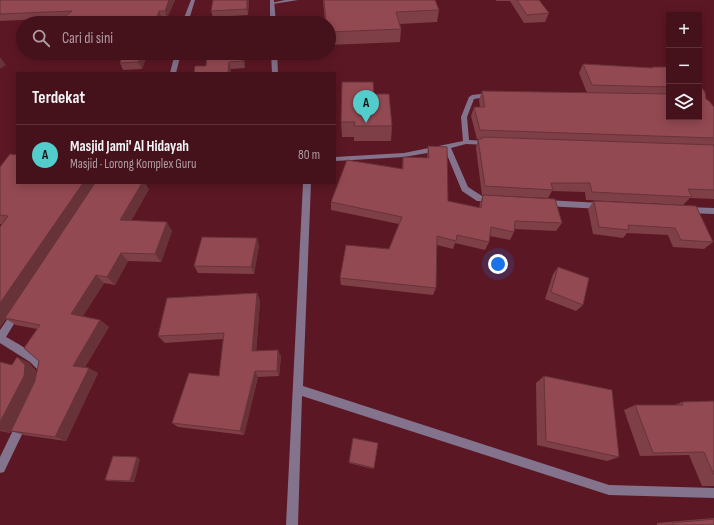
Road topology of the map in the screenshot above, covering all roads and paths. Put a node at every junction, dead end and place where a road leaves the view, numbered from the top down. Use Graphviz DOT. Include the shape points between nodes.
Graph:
graph roads {
  1 [pos="192,0"];
  2 [pos="296,0"];
  3 [pos="272,1"];
  4 [pos="187,16"];
  5 [pos="273,16"];
  6 [pos="176,60"];
  7 [pos="274,60"];
  8 [pos="173,72"];
  9 [pos="275,72"];
  10 [pos="498,96"];
  11 [pos="466,142"];
  12 [pos="497,143"];
  13 [pos="447,147"];
  14 [pos="336,159"];
  15 [pos="307,184"];
  16 [pos="503,200"];
  17 [pos="534,202"];
  18 [pos="612,206"];
  19 [pos="683,210"];
  20 [pos="714,211"];
  21 [pos="22,306"];
  22 [pos="0,338"];
  23 [pos="42,383"];
  24 [pos="299,390"];
  25 [pos="28,412"];
  26 [pos="0,468"];
  27 [pos="714,493"];
  28 [pos="292,525"];
  1 -- 4 [label="street"];
  2 -- 3 [label="street"];
  3 -- 5 [label="street"];
  6 -- 8 [label="street"];
  7 -- 9 [label="street"];
  10 -- 11 [label="street" via="472,97 464,117"];
  11 -- 12 [label="street"];
  11 -- 13 [label="street"];
  13 -- 14 [label="street" via="404,155"];
  13 -- 16 [label="street" via="465,189 480,199"];
  15 -- 24 [label="street"];
  17 -- 18 [label="street"];
  19 -- 20 [label="street"];
  21 -- 22 [label="street"];
  22 -- 23 [label="street" via="43,368"];
  24 -- 27 [label="street" via="609,490"];
  24 -- 28 [label="street"];
  25 -- 26 [label="street"];
}
